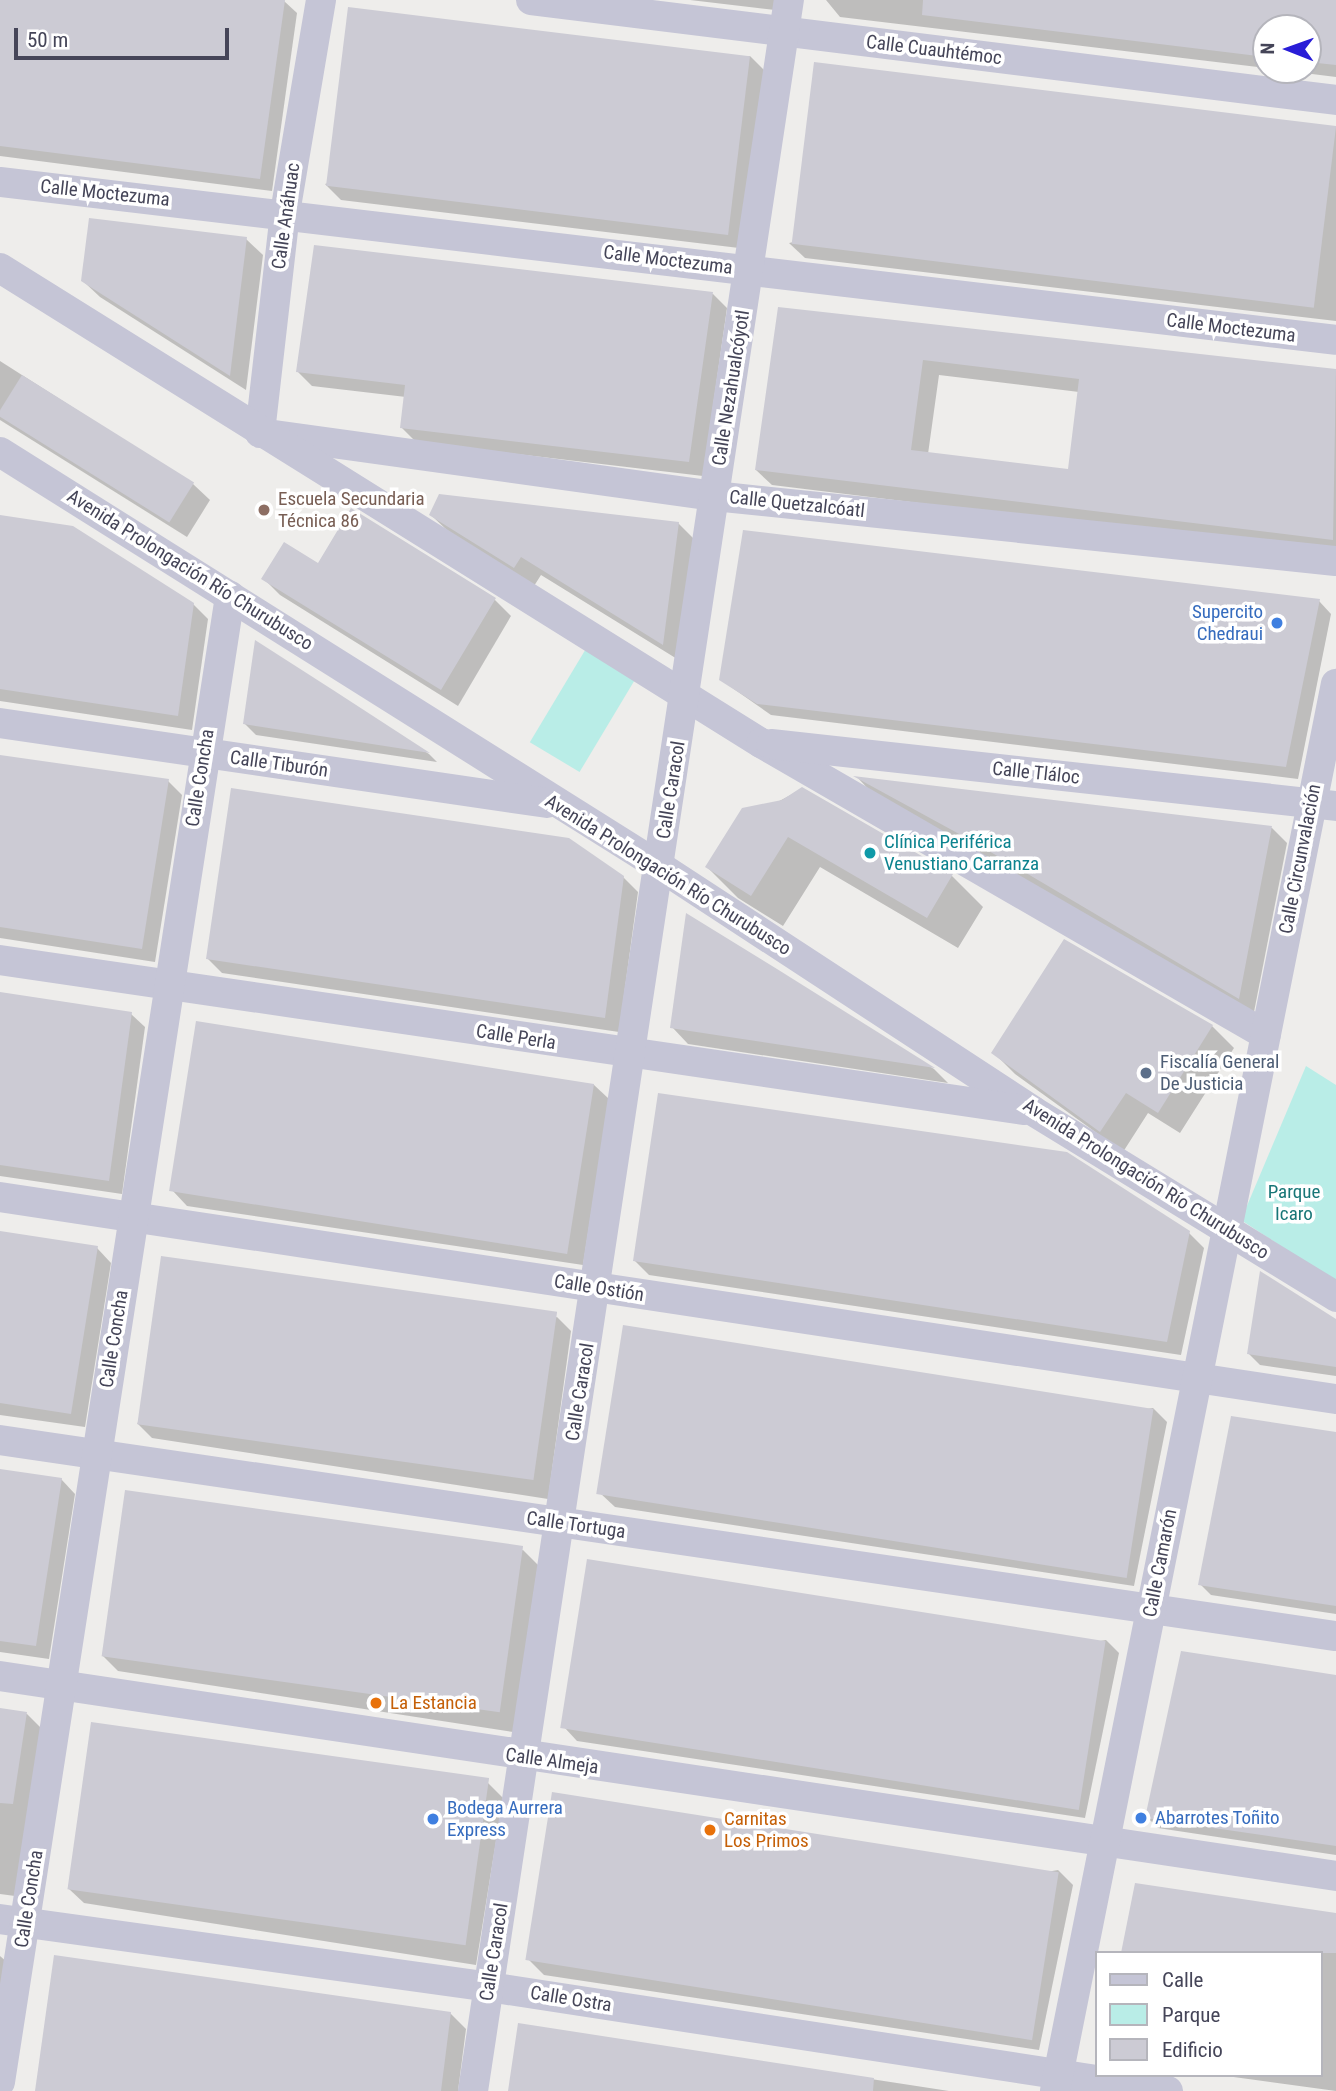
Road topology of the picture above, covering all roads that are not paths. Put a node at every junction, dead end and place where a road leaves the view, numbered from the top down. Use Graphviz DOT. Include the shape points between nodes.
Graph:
graph roads {
  1 [pos="321,0"];
  2 [pos="531,0"];
  3 [pos="789,0"];
  4 [pos="783,32"];
  5 [pos="1336,100"];
  6 [pos="0,182"];
  7 [pos="285,213"];
  8 [pos="0,268"];
  9 [pos="750,270"];
  10 [pos="1336,340"];
  11 [pos="260,433"];
  12 [pos="0,452"];
  13 [pos="0,479"];
  14 [pos="59,487"];
  15 [pos="714,496"];
  16 [pos="1336,561"];
  17 [pos="230,596"];
  18 [pos="1336,684"];
  19 [pos="686,693"];
  20 [pos="0,723"];
  21 [pos="761,743"];
  22 [pos="204,752"];
  23 [pos="1323,804"];
  24 [pos="558,805"];
  25 [pos="659,866"];
  26 [pos="0,960"];
  27 [pos="169,985"];
  28 [pos="1266,1035"];
  29 [pos="631,1054"];
  30 [pos="1033,1111"];
  31 [pos="0,1197"];
  32 [pos="133,1216"];
  33 [pos="1227,1229"];
  34 [pos="596,1288"];
  35 [pos="1336,1297"];
  36 [pos="1198,1377"];
  37 [pos="1336,1399"];
  38 [pos="0,1440"];
  39 [pos="96,1454"];
  40 [pos="559,1522"];
  41 [pos="1152,1607"];
  42 [pos="1336,1636"];
  43 [pos="0,1676"];
  44 [pos="60,1685"];
  45 [pos="524,1758"];
  46 [pos="1105,1842"];
  47 [pos="1336,1876"];
  48 [pos="13,1921"];
  49 [pos="489,1987"];
  50 [pos="0,2082"];
  51 [pos="1057,2083"];
  52 [pos="473,2091"];
  53 [pos="1168,2091"];
  1 -- 7 [label="street, Calle Anáhuac"];
  2 -- 4 [label="street, Calle Cuauhtémoc"];
  3 -- 4 [label="street, Calle Nezahualcóyotl"];
  4 -- 5 [label="street, Calle Cuauhtémoc"];
  4 -- 9 [label="street, Calle Nezahualcóyotl"];
  6 -- 7 [label="street, Calle Moctezuma"];
  7 -- 9 [label="street, Calle Moctezuma"];
  7 -- 11 [label="street, Calle Anáhuac"];
  8 -- 11 [label="street"];
  9 -- 10 [label="street, Calle Moctezuma"];
  9 -- 15 [label="street, Calle Nezahualcóyotl"];
  11 -- 15 [label="street, Calle Quetzalcóatl"];
  11 -- 19 [label="street"];
  12 -- 14 [label="street, Avenida Prolongación Río Churubusco"];
  13 -- 14 [label="street"];
  14 -- 17 [label="street, Avenida Prolongación Río Churubusco"];
  15 -- 16 [label="street, Calle Quetzalcóatl"];
  15 -- 19 [label="street, Calle Nezahualcóyotl"];
  17 -- 22 [label="street, Calle Concha"];
  17 -- 24 [label="street, Avenida Prolongación Río Churubusco"];
  18 -- 23 [label="street, Calle Circunvalación"];
  19 -- 21 [label="street"];
  19 -- 25 [label="street, Calle Caracol"];
  20 -- 22 [label="street, Calle Tiburón"];
  21 -- 23 [label="street, Calle Tláloc"];
  21 -- 28 [label="street"];
  22 -- 24 [label="street, Calle Tiburón"];
  22 -- 27 [label="street, Calle Concha"];
  23 -- 28 [label="street, Calle Circunvalación"];
  24 -- 25 [label="street, Avenida Prolongación Río Churubusco"];
  25 -- 29 [label="street, Calle Caracol"];
  25 -- 30 [label="street, Avenida Prolongación Río Churubusco"];
  26 -- 27 [label="street, Calle Perla"];
  27 -- 29 [label="street, Calle Perla"];
  27 -- 32 [label="street, Calle Concha"];
  28 -- 33 [label="street, Calle Camarón"];
  29 -- 30 [label="street, Calle Perla"];
  29 -- 34 [label="street, Calle Caracol"];
  30 -- 33 [label="street, Avenida Prolongación Río Churubusco"];
  31 -- 32 [label="street, Calle Ostión"];
  32 -- 34 [label="street, Calle Ostión"];
  32 -- 39 [label="street, Calle Concha"];
  33 -- 35 [label="street, Avenida Prolongación Río Churubusco"];
  33 -- 36 [label="street, Calle Camarón"];
  34 -- 36 [label="street, Calle Ostión"];
  34 -- 40 [label="street, Calle Caracol"];
  36 -- 37 [label="street, Calle Ostión"];
  36 -- 41 [label="street, Calle Camarón"];
  38 -- 39 [label="street, Calle Tortuga"];
  39 -- 40 [label="street, Calle Tortuga"];
  39 -- 44 [label="street, Calle Concha"];
  40 -- 41 [label="street, Calle Tortuga"];
  40 -- 45 [label="street, Calle Caracol"];
  41 -- 42 [label="street, Calle Tortuga"];
  41 -- 46 [label="street, Calle Camarón"];
  43 -- 44 [label="street, Calle Almeja"];
  44 -- 45 [label="street, Calle Almeja"];
  44 -- 48 [label="street, Calle Concha"];
  45 -- 46 [label="street, Calle Almeja"];
  45 -- 49 [label="street, Calle Caracol"];
  46 -- 47 [label="street, Calle Almeja"];
  46 -- 51 [label="street, Calle Camarón"];
  48 -- 49 [label="street, Calle Ostra"];
  48 -- 50 [label="street, Calle Concha"];
  49 -- 51 [label="street, Calle Ostra"];
  49 -- 52 [label="street, Calle Caracol"];
  51 -- 53 [label="street, Calle Ostra"];
}
